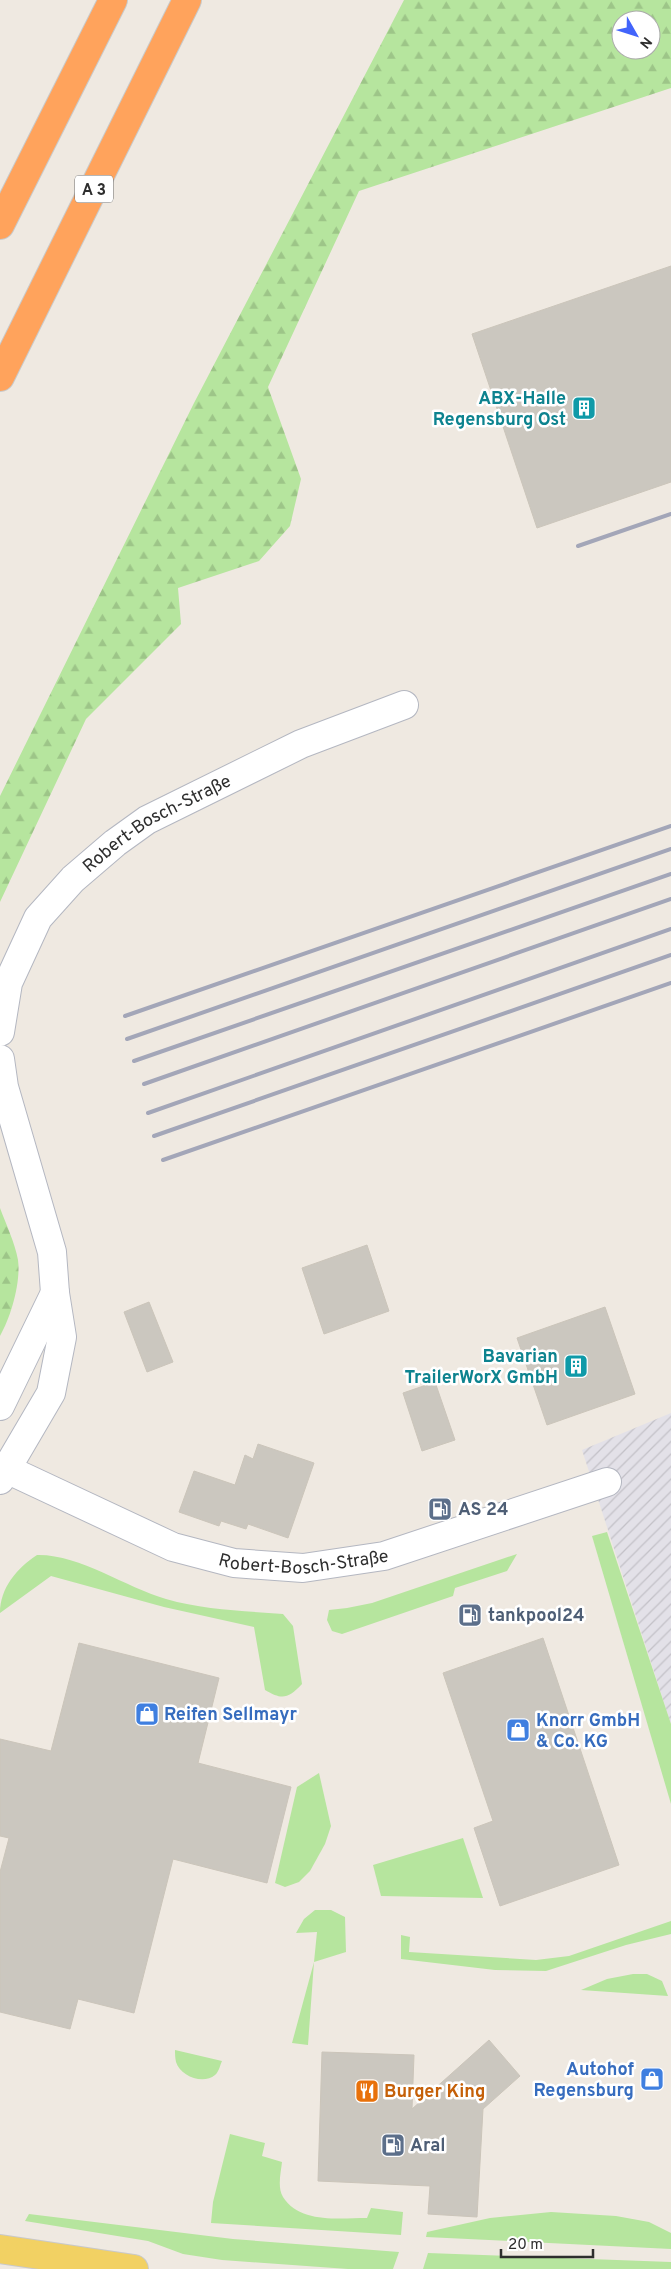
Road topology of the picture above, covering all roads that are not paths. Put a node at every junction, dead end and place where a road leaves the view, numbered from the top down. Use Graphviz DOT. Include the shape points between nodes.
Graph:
graph roads {
  1 [pos="113,0"];
  2 [pos="187,0"];
  3 [pos="0,225"];
  4 [pos="0,377"];
  5 [pos="404,706"];
  6 [pos="0,1032"];
  7 [pos="0,1059"];
  8 [pos="55,1293"];
  9 [pos="0,1406"];
  10 [pos="2,1472"];
  11 [pos="607,1482"];
  12 [pos="0,2249"];
  13 [pos="134,2269"];
  1 -- 3 [label="highway"];
  2 -- 4 [label="highway, A 3"];
  5 -- 6 [label="street, Robert-Bosch-Straße" via="301,744 147,820 116,843 73,879 38,918 8,983"];
  7 -- 8 [label="street, Robert-Bosch-Straße" via="4,1087 52,1252"];
  8 -- 9 [label="street"];
  8 -- 10 [label="street, Robert-Bosch-Straße" via="62,1337 51,1393"];
  10 -- 11 [label="street, Robert-Bosch-Straße" via="173,1547 234,1563 304,1568 384,1556"];
  12 -- 13 [label="main road"];
}
